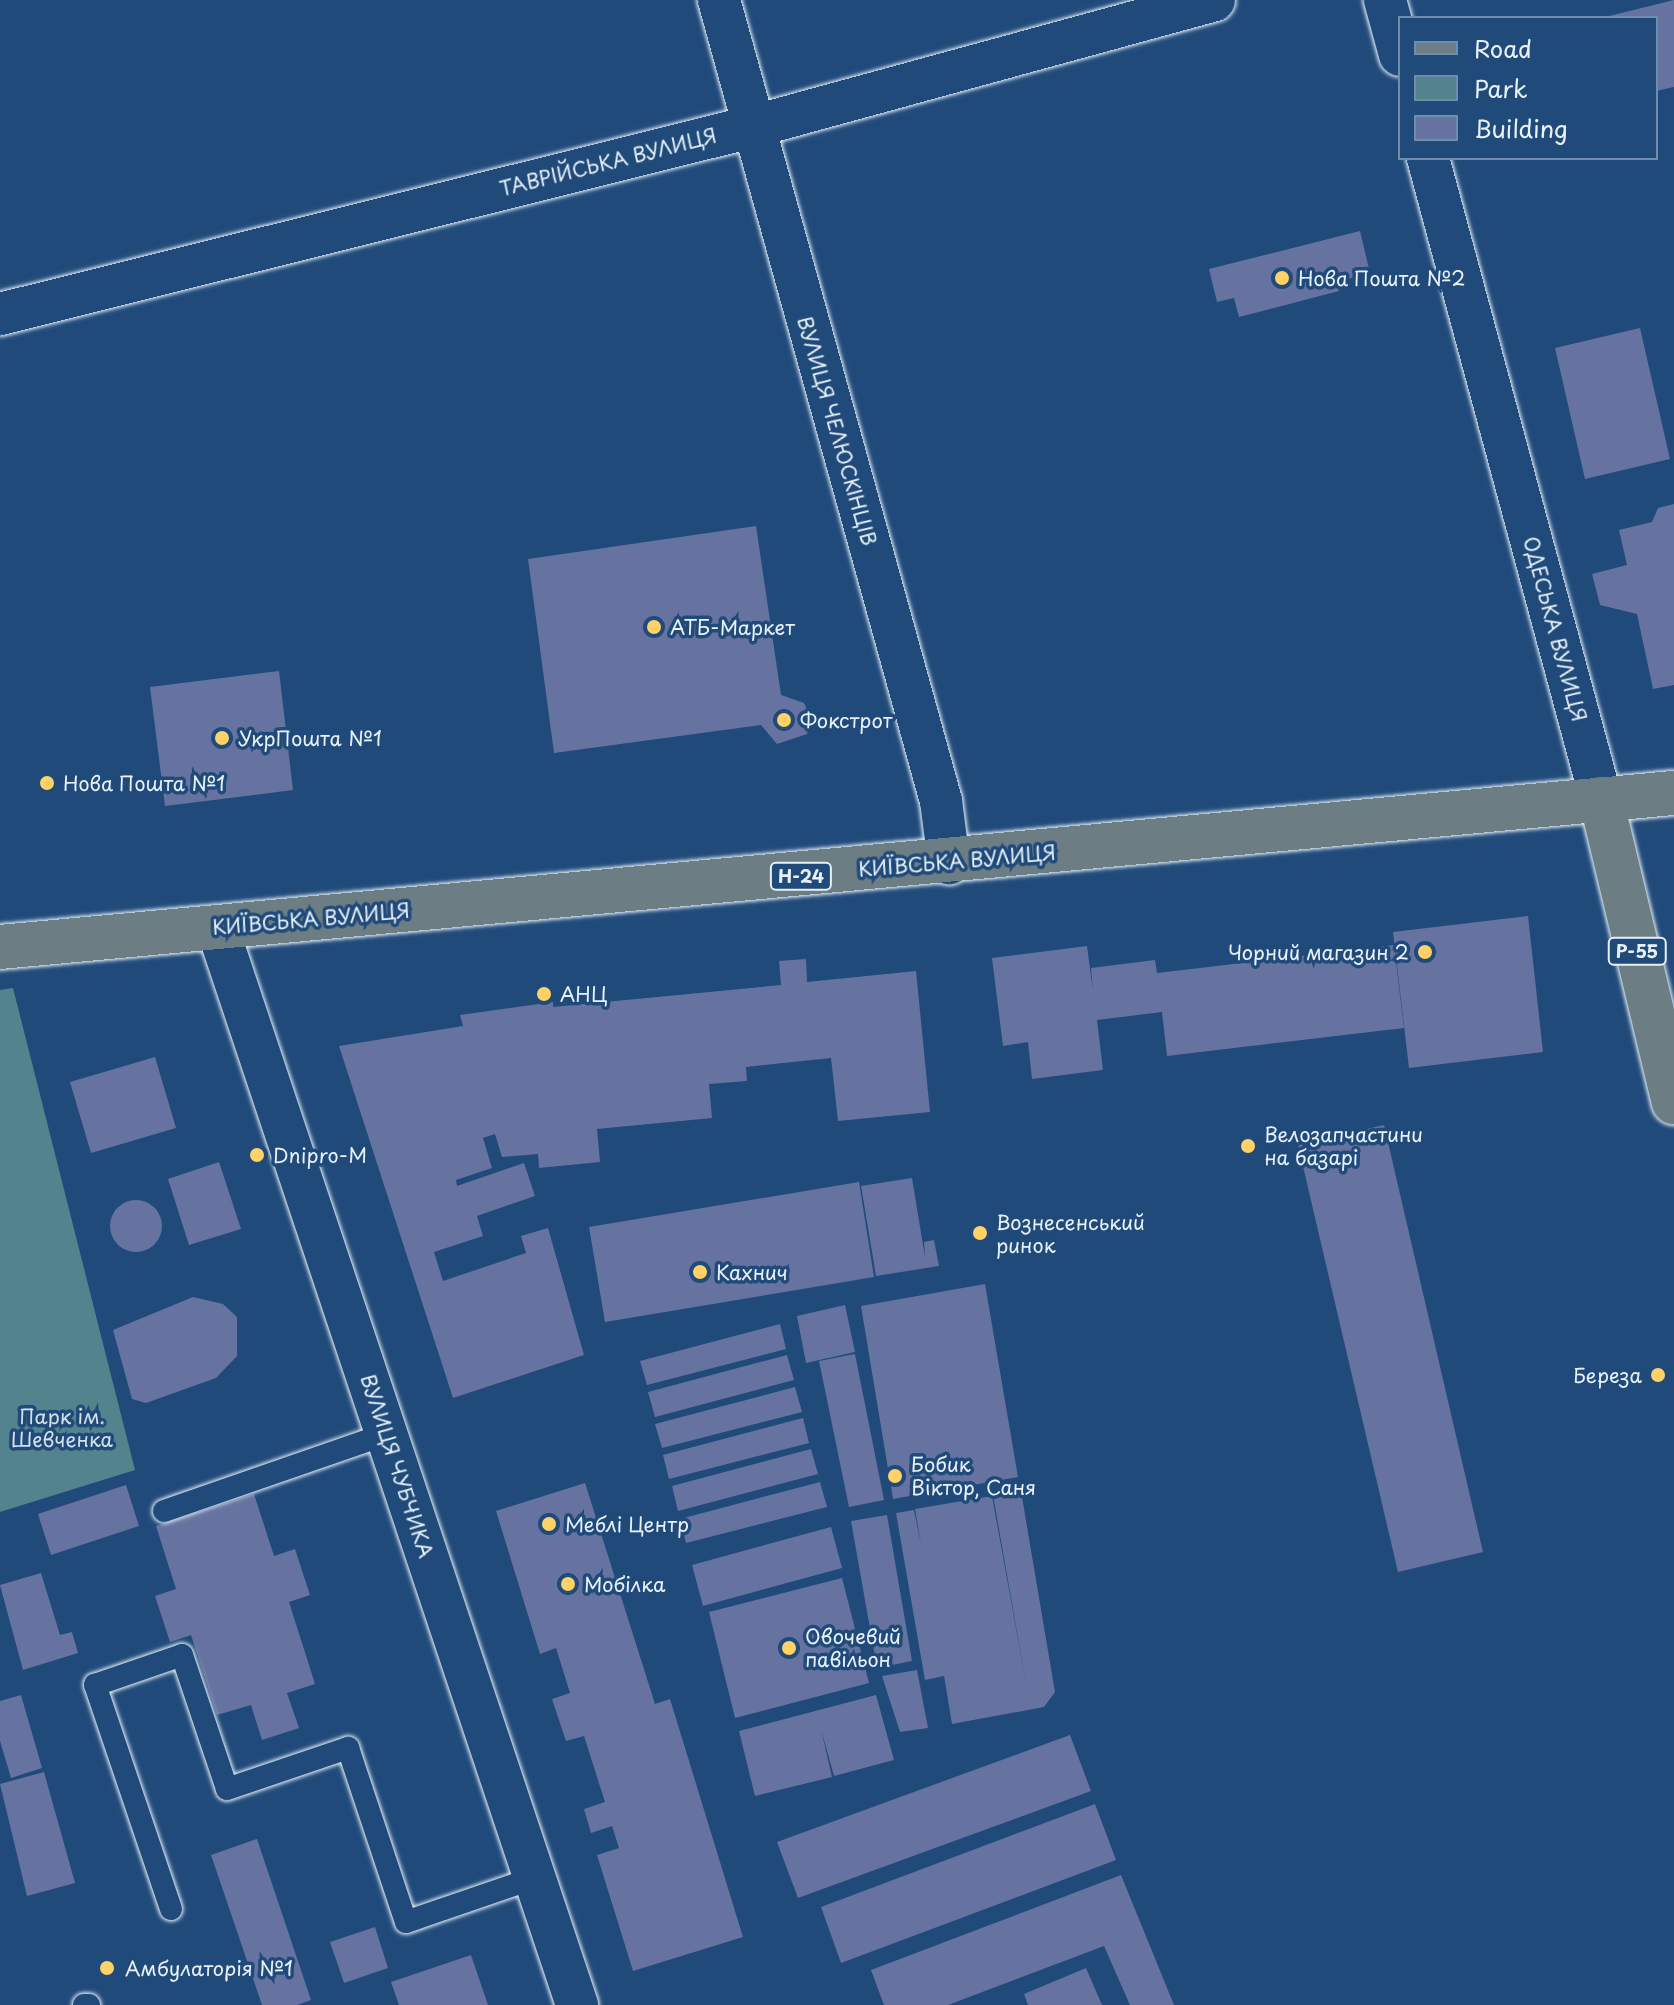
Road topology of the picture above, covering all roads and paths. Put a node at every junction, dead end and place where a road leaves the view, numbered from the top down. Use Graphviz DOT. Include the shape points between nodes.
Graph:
graph roads {
  1 [pos="719,0"];
  2 [pos="1214,0"];
  3 [pos="1385,0"];
  4 [pos="1398,48"];
  5 [pos="751,127"];
  6 [pos="1429,160"];
  7 [pos="0,314"];
  8 [pos="1674,793"];
  9 [pos="1601,799"];
  10 [pos="949,863"];
  11 [pos="217,927"];
  12 [pos="0,947"];
  13 [pos="1674,1102"];
  14 [pos="386,1434"];
  15 [pos="164,1511"];
  16 [pos="534,1878"];
  17 [pos="171,1909"];
  18 [pos="577,2005"];
  1 -- 5 [label="street, ВУЛИЦЯ ЧЕЛЮСКІНЦІВ"];
  2 -- 5 [label="street, ТАВРІЙСЬКА ВУЛИЦЯ"];
  3 -- 4 [label="street"];
  5 -- 7 [label="street, ТАВРІЙСЬКА ВУЛИЦЯ"];
  5 -- 10 [label="street, ВУЛИЦЯ ЧЕЛЮСКІНЦІВ" via="941,801"];
  6 -- 9 [label="street, ОДЕСЬКА ВУЛИЦЯ"];
  8 -- 9 [label="main road, КИЇВСЬКА ВУЛИЦЯ / Н-24"];
  9 -- 10 [label="main road, КИЇВСЬКА ВУЛИЦЯ / Н-24"];
  9 -- 13 [label="main road, ОДЕСЬКА ВУЛИЦЯ / Р-55"];
  10 -- 11 [label="main road, КИЇВСЬКА ВУЛИЦЯ / Н-24"];
  11 -- 12 [label="main road, КИЇВСЬКА ВУЛИЦЯ / Н-24"];
  11 -- 14 [label="street, ВУЛИЦЯ ЧУБЧИКА"];
  14 -- 15 [label="lane"];
  14 -- 16 [label="street, ВУЛИЦЯ ЧУБЧИКА"];
  16 -- 17 [label="lane" via="406,1922 348,1748 227,1789 182,1655 95,1685"];
  16 -- 18 [label="street, ВУЛИЦЯ ЧУБЧИКА"];
}
